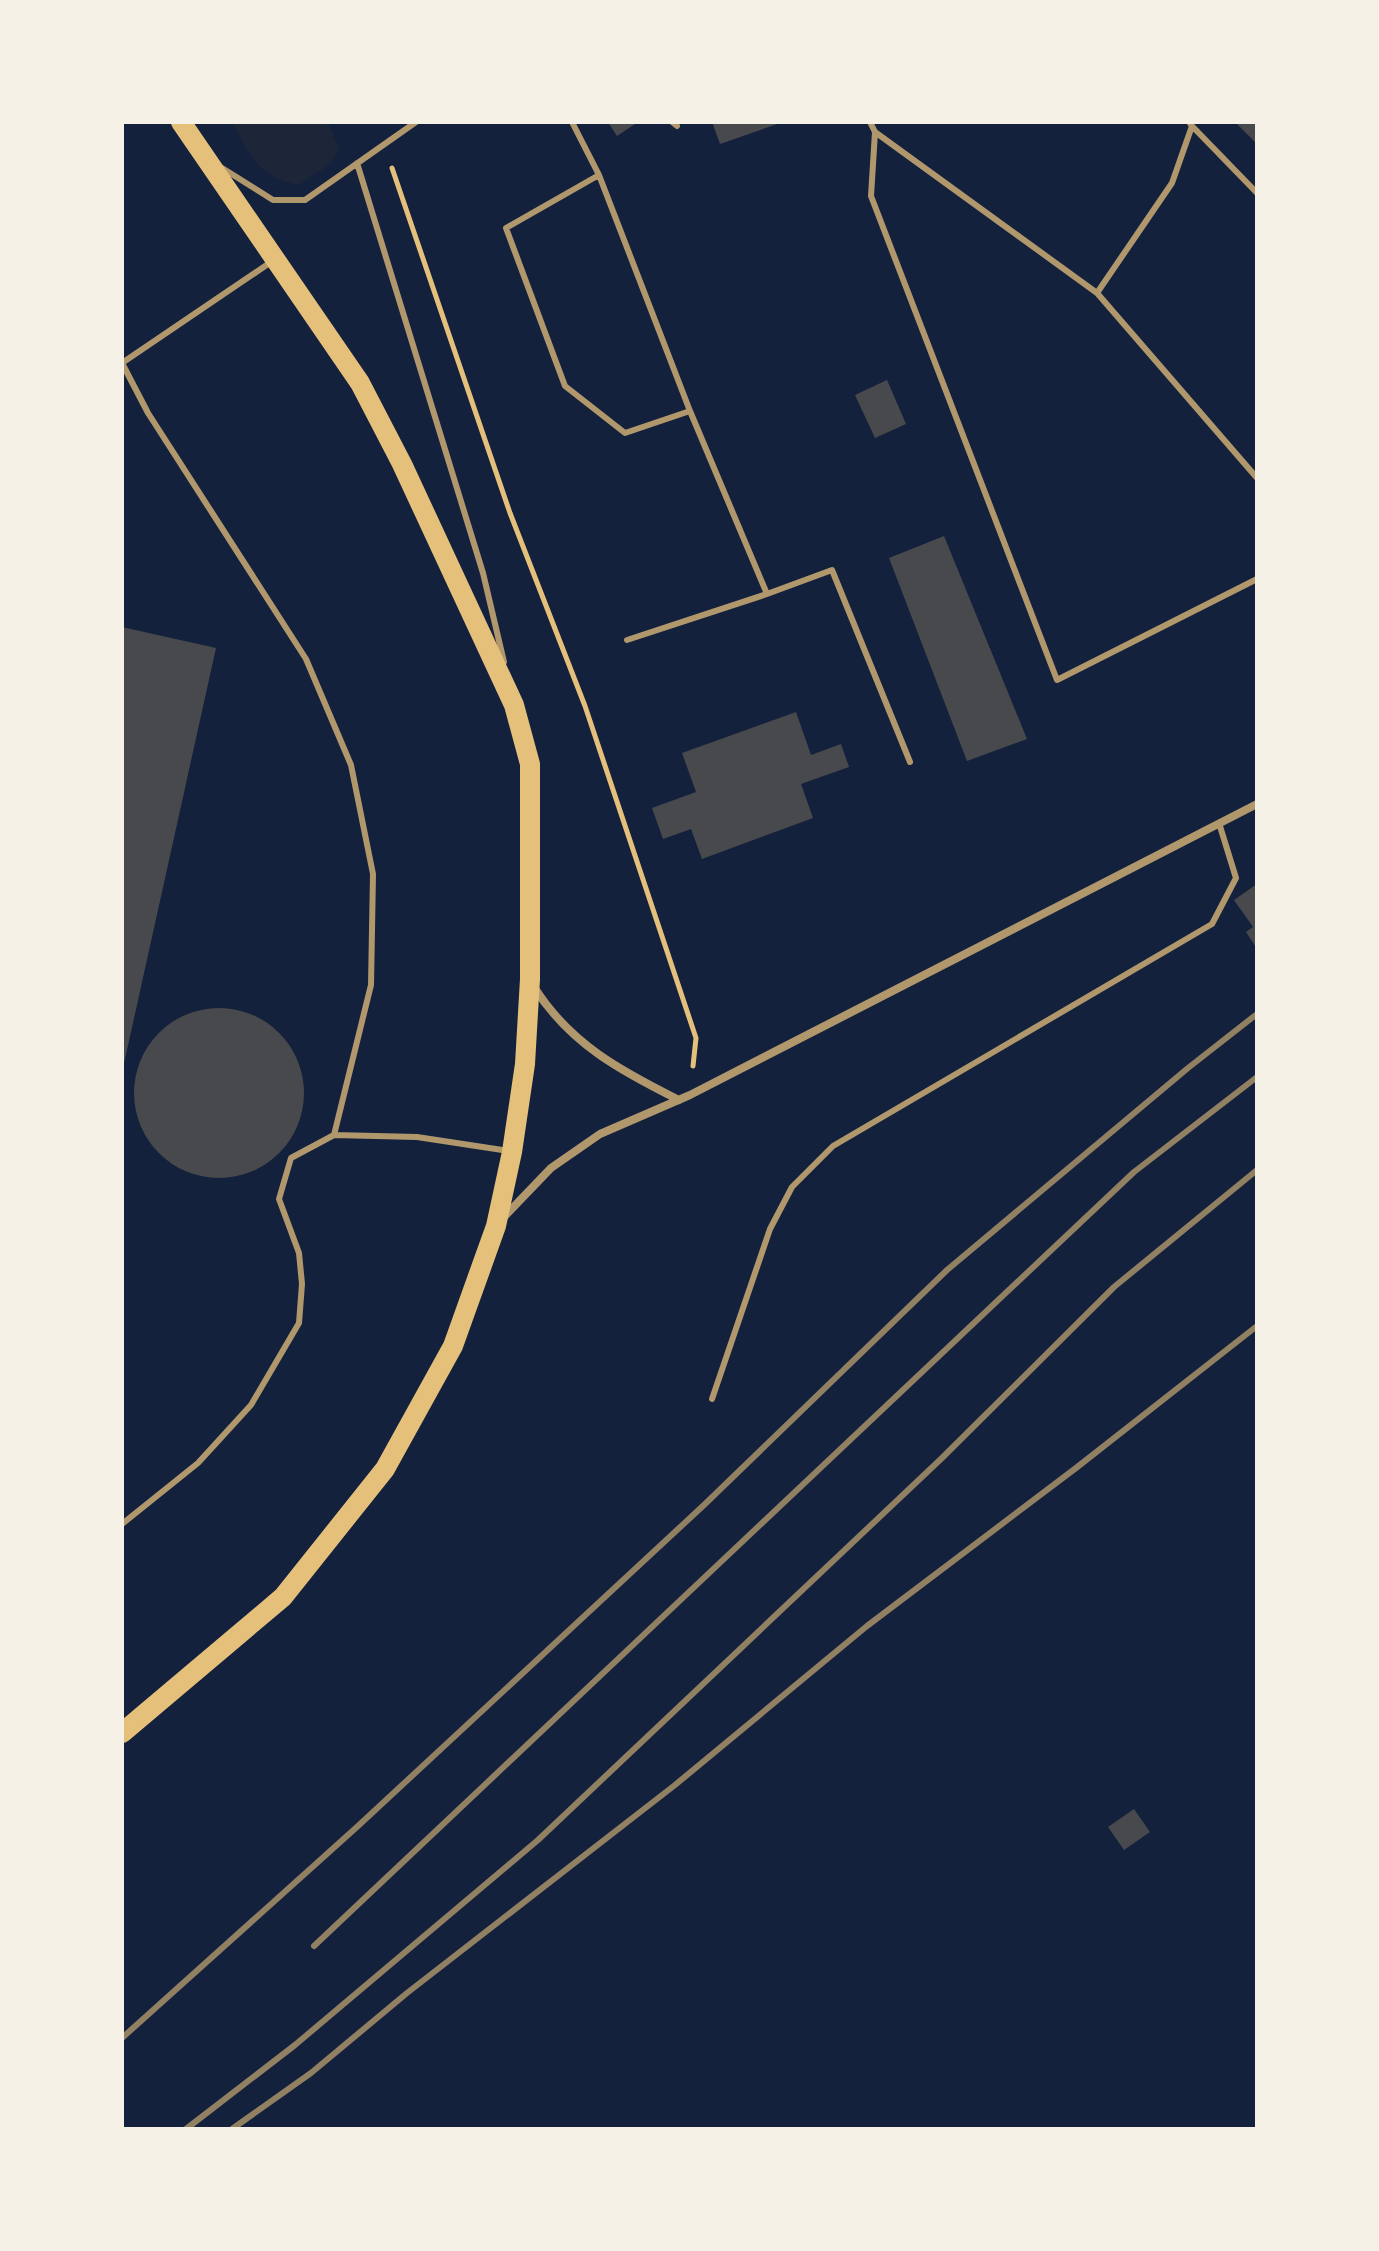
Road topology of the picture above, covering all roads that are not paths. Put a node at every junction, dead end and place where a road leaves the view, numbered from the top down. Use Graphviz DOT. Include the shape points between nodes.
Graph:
graph roads {
  1 [pos="181,122"];
  2 [pos="416,122"];
  3 [pos="572,122"];
  4 [pos="870,122"];
  5 [pos="1190,124"];
  6 [pos="875,132"];
  7 [pos="203,154"];
  8 [pos="357,163"];
  9 [pos="599,175"];
  10 [pos="1257,193"];
  11 [pos="276,259"];
  12 [pos="1097,293"];
  13 [pos="690,411"];
  14 [pos="1257,478"];
  15 [pos="1257,579"];
  16 [pos="767,594"];
  17 [pos="627,640"];
  18 [pos="514,705"];
  19 [pos="910,762"];
  20 [pos="1257,804"];
  21 [pos="1219,823"];
  22 [pos="530,979"];
  23 [pos="679,1100"];
  24 [pos="334,1135"];
  25 [pos="512,1152"];
  26 [pos="496,1226"];
  27 [pos="712,1399"];
  28 [pos="122,1524"];
  29 [pos="122,1733"];
  1 -- 7 [label="main road"];
  2 -- 8 [label="lane"];
  3 -- 9 [label="lane"];
  4 -- 6 [label="lane"];
  5 -- 10 [label="lane"];
  5 -- 12 [label="lane" via="1172,183"];
  6 -- 12 [label="lane"];
  6 -- 15 [label="lane" via="871,196 1057,680"];
  7 -- 8 [label="lane" via="273,200 305,200"];
  7 -- 11 [label="main road"];
  8 -- 18 [label="lane" via="483,573"];
  9 -- 13 [label="lane"];
  9 -- 13 [label="lane" via="506,228 565,386 625,433"];
  11 -- 18 [label="main road" via="360,383"];
  11 -- 24 [label="lane" via="122,363 148,413 306,659 351,765 373,874 371,985"];
  12 -- 14 [label="lane"];
  13 -- 16 [label="lane"];
  16 -- 17 [label="lane"];
  16 -- 19 [label="lane" via="832,570"];
  18 -- 22 [label="main road" via="530,764"];
  20 -- 21 [label="street"];
  21 -- 23 [label="street"];
  21 -- 27 [label="lane" via="1236,878 1212,924 833,1146 792,1187 770,1229"];
  22 -- 23 [label="street" via="560,1022 596,1055"];
  22 -- 25 [label="main road"];
  23 -- 26 [label="street" via="600,1134 551,1168"];
  24 -- 25 [label="lane" via="417,1137"];
  24 -- 28 [label="lane" via="291,1158 279,1199 299,1253 299,1323 251,1405 198,1463"];
  25 -- 26 [label="main road"];
  26 -- 29 [label="main road" via="453,1346 385,1469 283,1597"];
}
